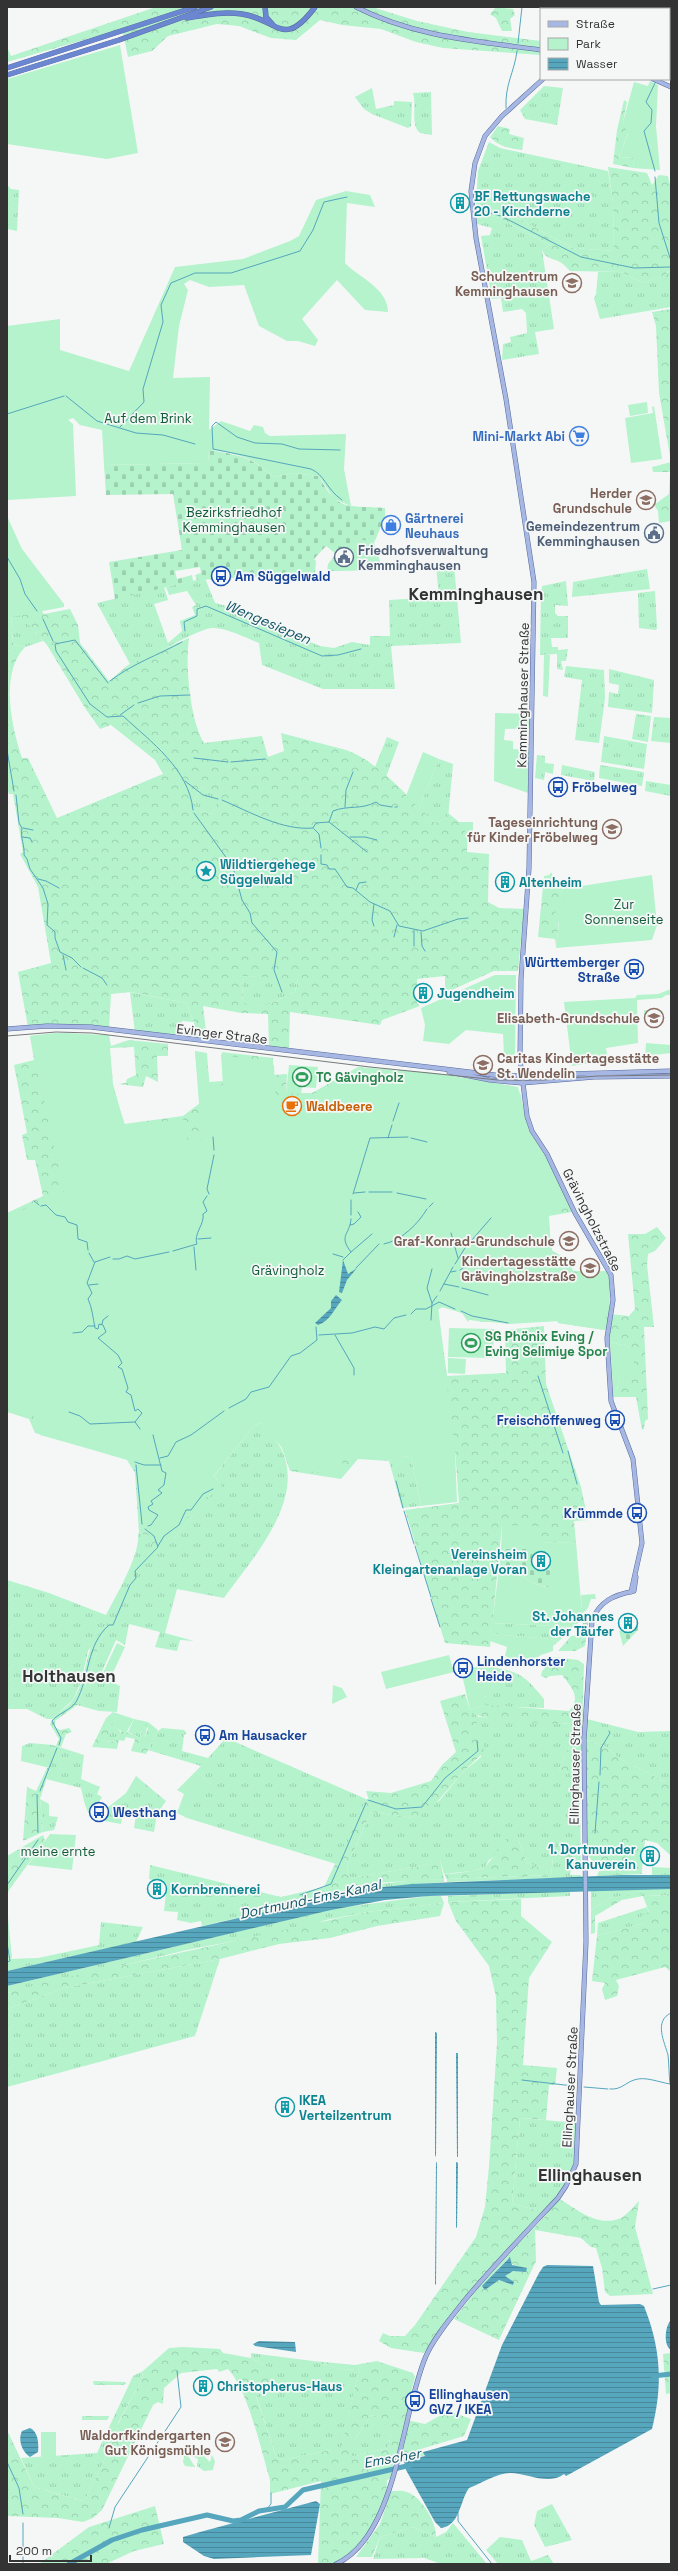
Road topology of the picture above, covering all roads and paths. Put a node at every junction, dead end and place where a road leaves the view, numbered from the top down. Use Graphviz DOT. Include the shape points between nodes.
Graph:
graph roads {
  1 [pos="194,7"];
  2 [pos="211,7"];
  3 [pos="265,7"];
  4 [pos="311,7"];
  5 [pos="315,7"];
  6 [pos="356,7"];
  7 [pos="179,20"];
  8 [pos="303,21"];
  9 [pos="277,28"];
  10 [pos="540,50"];
  11 [pos="7,68"];
  12 [pos="7,75"];
  13 [pos="542,80"];
  14 [pos="655,80"];
  15 [pos="671,87"];
  16 [pos="7,1029"];
  17 [pos="433,1068"];
  18 [pos="671,1071"];
  19 [pos="671,1076"];
  20 [pos="521,1077"];
  21 [pos="522,1084"];
  22 [pos="596,1613"];
  23 [pos="336,2564"];
  1 -- 11 [label="highway"];
  2 -- 7 [label="highway"];
  3 -- 9 [label="highway" via="266,17"];
  4 -- 8 [label="highway"];
  5 -- 8 [label="highway"];
  6 -- 10 [label="main road" via="384,20 423,32"];
  7 -- 9 [label="highway" via="216,14 242,14"];
  7 -- 12 [label="highway"];
  8 -- 9 [label="highway" via="292,29"];
  13 -- 20 [label="main road, Kemminghauser Straße" via="502,116 485,136 475,162 471,191 475,231 534,583 530,845 521,981"];
  14 -- 15 [label="main road"];
  16 -- 17 [label="main road, Evinger Straße" via="47,1026 91,1027"];
  17 -- 20 [label="main road, Evinger Straße"];
  17 -- 21 [label="main road, Evinger Straße"];
  18 -- 20 [label="main road, Evinger Straße"];
  19 -- 21 [label="main road, Evinger Straße" via="594,1077"];
  20 -- 21 [label="main road, Grävingholzstraße"];
  21 -- 22 [label="main road, Grävingholzstraße" via="532,1131 611,1275 612,1300 607,1338 611,1398 634,1467 642,1543 632,1592 610,1598"];
  22 -- 23 [label="main road, Ellinghauser Straße" via="589,1654 584,1720 586,1895 577,2153 573,2173 558,2198 483,2278 437,2338 421,2370 380,2513 369,2537 349,2556"];
}
